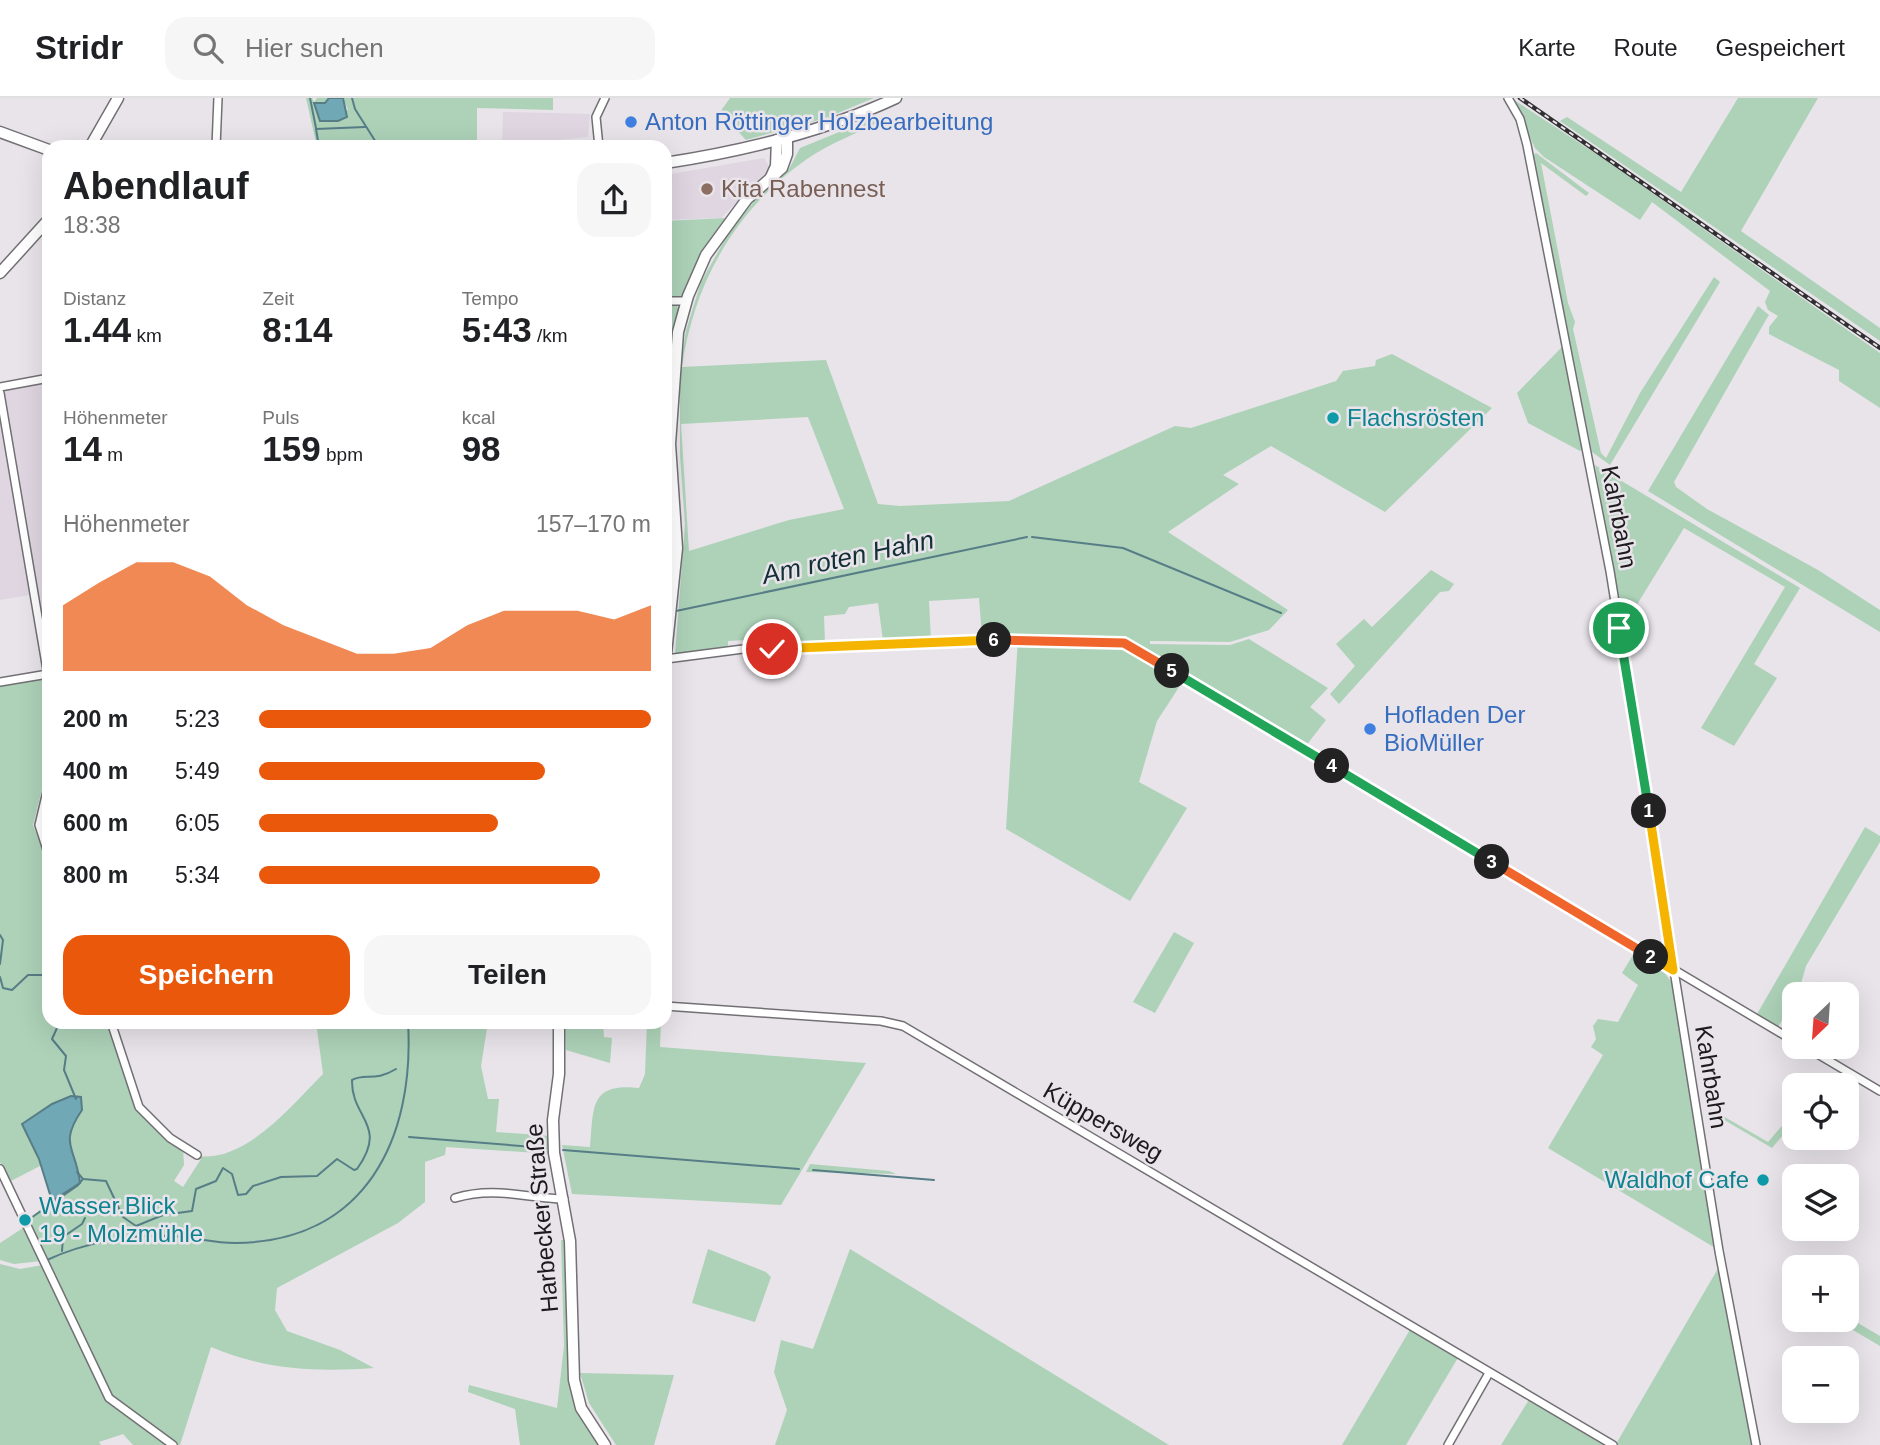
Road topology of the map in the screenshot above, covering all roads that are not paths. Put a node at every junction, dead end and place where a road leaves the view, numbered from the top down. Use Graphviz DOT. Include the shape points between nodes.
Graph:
graph roads {
  1 [pos="118,98"];
  2 [pos="218,98"];
  3 [pos="605,98"];
  4 [pos="896,98"];
  5 [pos="1508,98"];
  6 [pos="0,132"];
  7 [pos="94,140"];
  8 [pos="216,140"];
  9 [pos="598,140"];
  10 [pos="782,142"];
  11 [pos="42,147"];
  12 [pos="672,162"];
  13 [pos="672,167"];
  14 [pos="42,220"];
  15 [pos="42,226"];
  16 [pos="13,256"];
  17 [pos="0,272"];
  18 [pos="672,301"];
  19 [pos="686,301"];
  20 [pos="42,379"];
  21 [pos="0,387"];
  22 [pos="0,393"];
  23 [pos="672,396"];
  24 [pos="672,471"];
  25 [pos="672,594"];
  26 [pos="42,642"];
  27 [pos="672,660"];
  28 [pos="42,678"];
  29 [pos="0,682"];
  30 [pos="42,812"];
  31 [pos="40,820"];
  32 [pos="42,837"];
  33 [pos="1673,970"];
  34 [pos="1690,980"];
  35 [pos="1678,988"];
  36 [pos="672,1006"];
  37 [pos="113,1029"];
  38 [pos="559,1029"];
  39 [pos="1782,1034"];
  40 [pos="1826,1059"];
  41 [pos="1880,1091"];
  42 [pos="197,1155"];
  43 [pos="0,1169"];
  44 [pos="455,1198"];
  45 [pos="564,1199"];
  46 [pos="1489,1373"];
  47 [pos="173,1445"];
  48 [pos="605,1445"];
  49 [pos="1448,1445"];
  50 [pos="1613,1445"];
  51 [pos="1756,1445"];
  1 -- 7 [label="main road"];
  2 -- 8 [label="street"];
  3 -- 9 [label="street" via="596,117"];
  4 -- 10 [label="main road"];
  5 -- 33 [label="street, Kahrbahn" via="1527,145 1595,485"];
  6 -- 11 [label="main road"];
  10 -- 12 [label="main road"];
  10 -- 13 [label="main road"];
  10 -- 19 [label="main road" via="771,177 722,229 700,265"];
  14 -- 16 [label="main road"];
  15 -- 16 [label="main road"];
  16 -- 17 [label="main road"];
  18 -- 19 [label="street"];
  19 -- 23 [label="main road"];
  20 -- 21 [label="street"];
  22 -- 26 [label="street"];
  24 -- 25 [label="main road" via="677,539"];
  27 -- 33 [label="street" via="743,649 963,641 1124,643"];
  28 -- 29 [label="street"];
  30 -- 31 [label="street"];
  31 -- 32 [label="street"];
  33 -- 34 [label="street"];
  33 -- 35 [label="street, Kahrbahn"];
  34 -- 35 [label="street"];
  34 -- 39 [label="street"];
  35 -- 51 [label="street, Kahrbahn"];
  36 -- 46 [label="street, Küppersweg" via="903,1026"];
  37 -- 42 [label="street" via="139,1107 170,1138"];
  38 -- 45 [label="main road, Harbecker Straße" via="553,1120 554,1153"];
  40 -- 41 [label="street"];
  43 -- 47 [label="street" via="109,1398"];
  44 -- 45 [label="street" via="510,1191 526,1198"];
  45 -- 48 [label="main road, Harbecker Straße" via="574,1296 575,1391"];
  46 -- 49 [label="street"];
  46 -- 50 [label="street, Küppersweg"];
}
